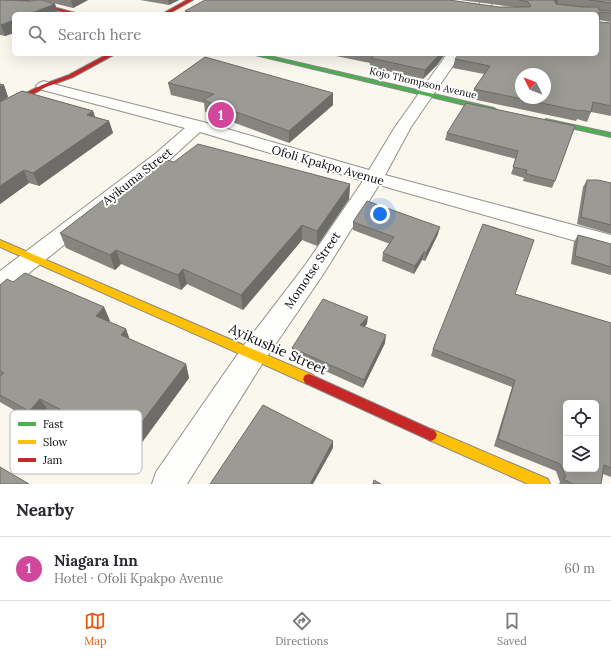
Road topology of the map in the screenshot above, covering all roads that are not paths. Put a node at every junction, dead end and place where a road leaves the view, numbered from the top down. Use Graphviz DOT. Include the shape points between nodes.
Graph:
graph roads {
  1 [pos="21,0"];
  2 [pos="10,4"];
  3 [pos="194,4"];
  4 [pos="469,6"];
  5 [pos="484,7"];
  6 [pos="47,8"];
  7 [pos="498,11"];
  8 [pos="67,12"];
  9 [pos="170,12"];
  10 [pos="186,12"];
  11 [pos="108,56"];
  12 [pos="262,56"];
  13 [pos="452,56"];
  14 [pos="64,69"];
  15 [pos="44,86"];
  16 [pos="425,95"];
  17 [pos="0,109"];
  18 [pos="502,112"];
  19 [pos="533,118"];
  20 [pos="197,126"];
  21 [pos="611,135"];
  22 [pos="374,178"];
  23 [pos="0,243"];
  24 [pos="611,243"];
  25 [pos="33,257"];
  26 [pos="0,284"];
  27 [pos="254,353"];
  28 [pos="168,484"];
  29 [pos="542,484"];
  1 -- 6 [label="main road"];
  2 -- 6 [label="main road"];
  3 -- 9 [label="main road"];
  3 -- 10 [label="main road"];
  4 -- 5 [label="street"];
  5 -- 7 [label="street"];
  6 -- 8 [label="main road"];
  11 -- 15 [label="main road" via="71,76"];
  12 -- 16 [label="main road, Kojo Thompson Avenue"];
  13 -- 16 [label="street, Momotse Street"];
  14 -- 15 [label="main road" via="57,72"];
  15 -- 17 [label="main road"];
  15 -- 20 [label="street, Ofoli Kpakpo Avenue"];
  16 -- 18 [label="main road, Kojo Thompson Avenue"];
  16 -- 22 [label="street, Momotse Street" via="402,128"];
  19 -- 21 [label="main road"];
  20 -- 22 [label="street, Ofoli Kpakpo Avenue"];
  20 -- 25 [label="street, Ayikuma Street" via="161,158"];
  22 -- 24 [label="street, Ofoli Kpakpo Avenue"];
  22 -- 27 [label="street, Momotse Street" via="314,270"];
  23 -- 25 [label="main road, Ayikushie Street"];
  25 -- 26 [label="street, Ayikuma Street"];
  25 -- 27 [label="main road, Ayikushie Street"];
  27 -- 28 [label="street, Momotse Street"];
  27 -- 29 [label="main road, Ayikushie Street"];
}
